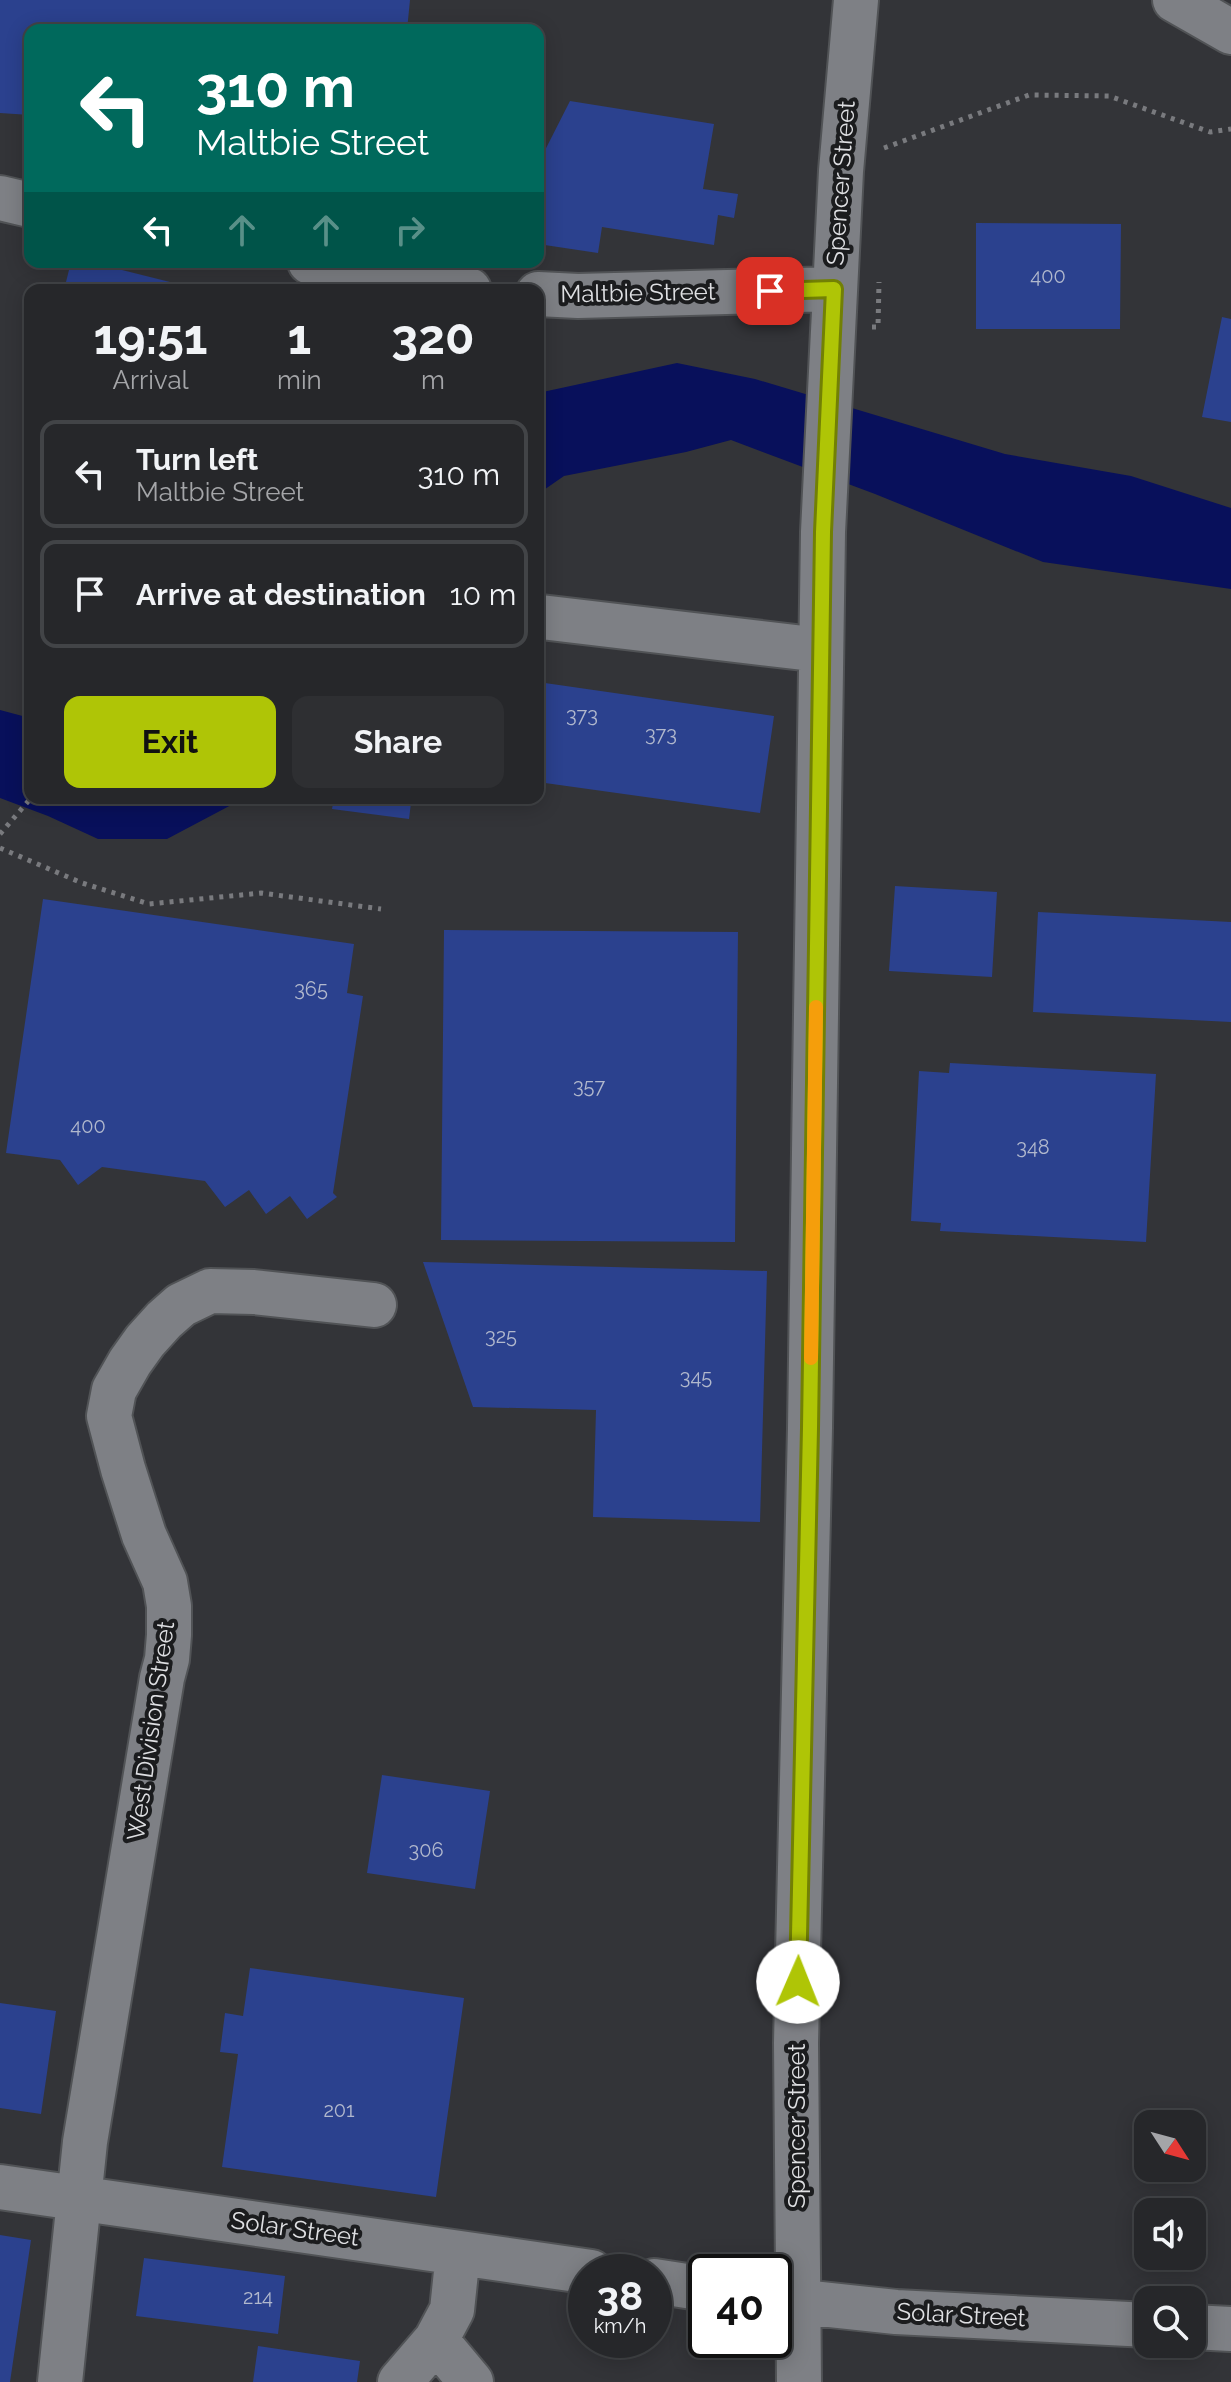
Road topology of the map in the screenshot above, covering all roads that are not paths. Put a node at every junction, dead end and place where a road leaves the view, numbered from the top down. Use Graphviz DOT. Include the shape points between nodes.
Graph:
graph roads {
  1 [pos="856,0"];
  2 [pos="1175,0"];
  3 [pos="1231,32"];
  4 [pos="0,198"];
  5 [pos="24,204"];
  6 [pos="339,268"];
  7 [pos="419,284"];
  8 [pos="834,289"];
  9 [pos="544,294"];
  10 [pos="544,617"];
  11 [pos="821,650"];
  12 [pos="374,1305"];
  13 [pos="0,2187"];
  14 [pos="80,2198"];
  15 [pos="458,2253"];
  16 [pos="788,2254"];
  17 [pos="568,2269"];
  18 [pos="792,2302"];
  19 [pos="1134,2324"];
  20 [pos="1206,2328"];
  21 [pos="1231,2329"];
  22 [pos="792,2338"];
  23 [pos="436,2340"];
  24 [pos="60,2382"];
  25 [pos="400,2382"];
  26 [pos="471,2382"];
  27 [pos="799,2382"];
  1 -- 8 [label="street, Spencer Street"];
  2 -- 3 [label="street"];
  4 -- 5 [label="street"];
  6 -- 7 [label="street"];
  8 -- 9 [label="street, Maltbie Street"];
  8 -- 11 [label="street, Spencer Street"];
  10 -- 11 [label="street"];
  11 -- 16 [label="street, Spencer Street" via="810,1428"];
  12 -- 14 [label="street, West Division Street" via="210,1291 164,1320 114,1390 109,1416 144,1535 165,1582 169,1635"];
  13 -- 14 [label="street, Solar Street"];
  14 -- 15 [label="street, Solar Street"];
  14 -- 24 [label="street, West Division Street"];
  15 -- 17 [label="street, Solar Street"];
  15 -- 23 [label="street" via="452,2310"];
  18 -- 19 [label="street, Solar Street"];
  20 -- 21 [label="street"];
  22 -- 27 [label="street, Spencer Street"];
  23 -- 25 [label="street"];
  23 -- 26 [label="street"];
}
